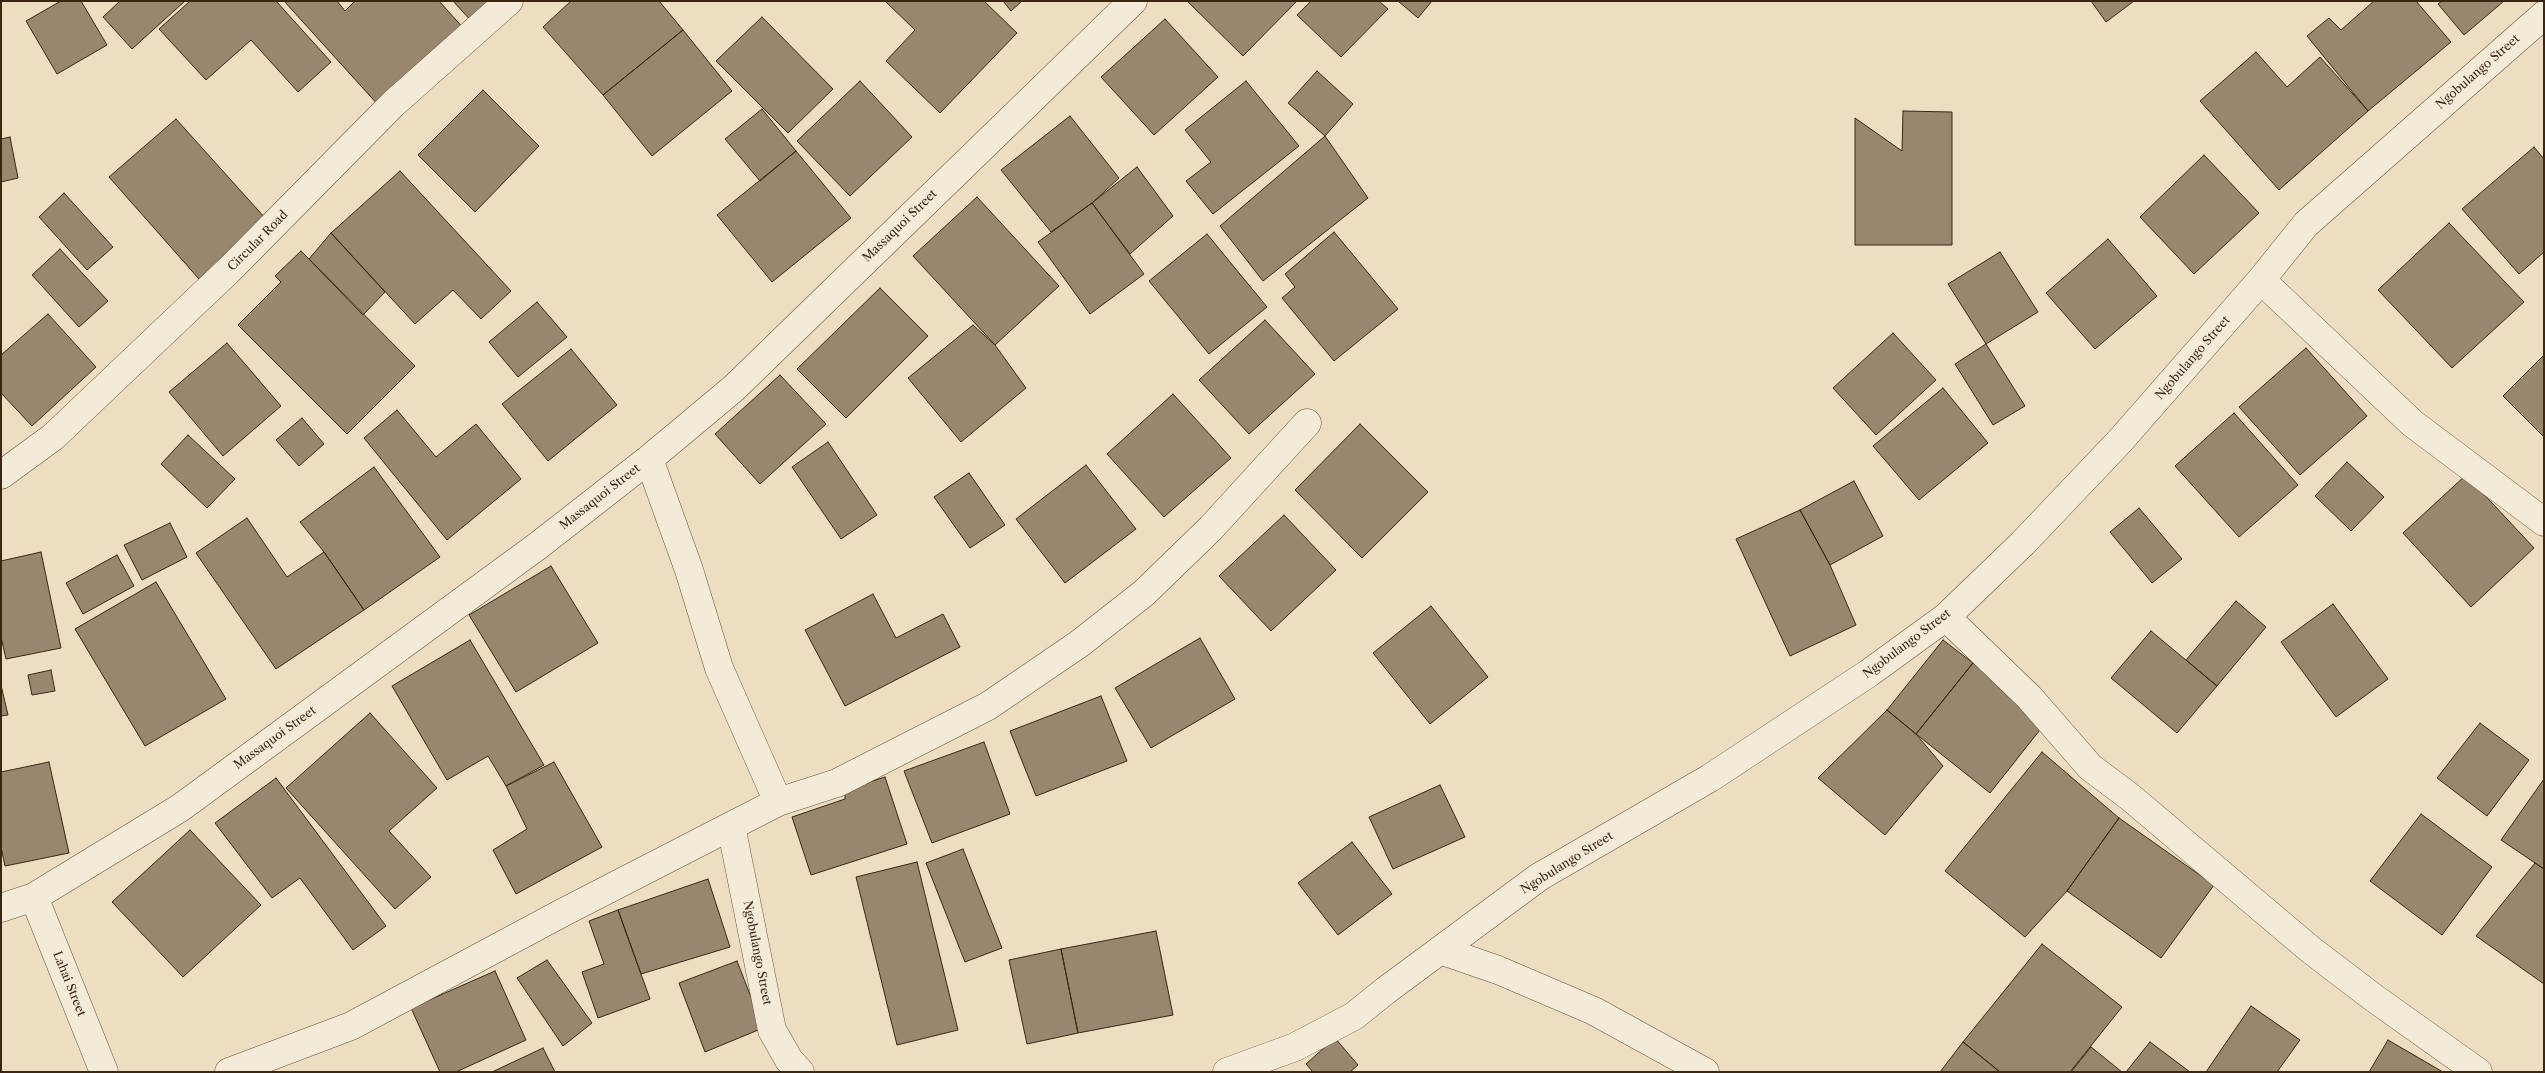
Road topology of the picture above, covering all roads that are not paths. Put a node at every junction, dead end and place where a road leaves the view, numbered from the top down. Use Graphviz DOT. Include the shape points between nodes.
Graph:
graph roads {
  1 [pos="509,1"];
  2 [pos="1133,1"];
  3 [pos="2544,15"];
  4 [pos="2261,280"];
  5 [pos="1307,423"];
  6 [pos="649,459"];
  7 [pos="1,475"];
  8 [pos="2544,522"];
  9 [pos="1946,617"];
  10 [pos="778,802"];
  11 [pos="731,826"];
  12 [pos="34,897"];
  13 [pos="1,908"];
  14 [pos="1440,950"];
  15 [pos="104,1072"];
  16 [pos="229,1072"];
  17 [pos="800,1072"];
  18 [pos="1227,1072"];
  19 [pos="1705,1072"];
  20 [pos="2478,1072"];
  1 -- 7 [label="street, Circular Road" via="393,104 229,270 53,437"];
  2 -- 6 [label="street, Massaquoi Street" via="734,388"];
  3 -- 4 [label="street, Ngobulango Street" via="2313,218"];
  4 -- 8 [label="street" via="2412,423"];
  4 -- 9 [label="street, Ngobulango Street" via="2119,442 2023,543"];
  5 -- 10 [label="street" via="1210,528 1144,593 1079,644 988,706 837,783"];
  6 -- 10 [label="street" via="719,668"];
  6 -- 12 [label="street, Massaquoi Street" via="539,545 180,808"];
  9 -- 14 [label="street, Ngobulango Street" via="1710,778 1540,877"];
  9 -- 20 [label="street" via="2030,698 2090,767 2311,950"];
  10 -- 11 [label="street"];
  11 -- 16 [label="street" via="562,912 351,1026"];
  11 -- 17 [label="street, Ngobulango Street" via="772,1030"];
  12 -- 13 [label="street, Massaquoi Street"];
  12 -- 15 [label="street, Lahai Street"];
  14 -- 18 [label="street, Ngobulango Street" via="1354,1016 1295,1047"];
  14 -- 19 [label="street" via="1498,970 1594,1012"];
}
